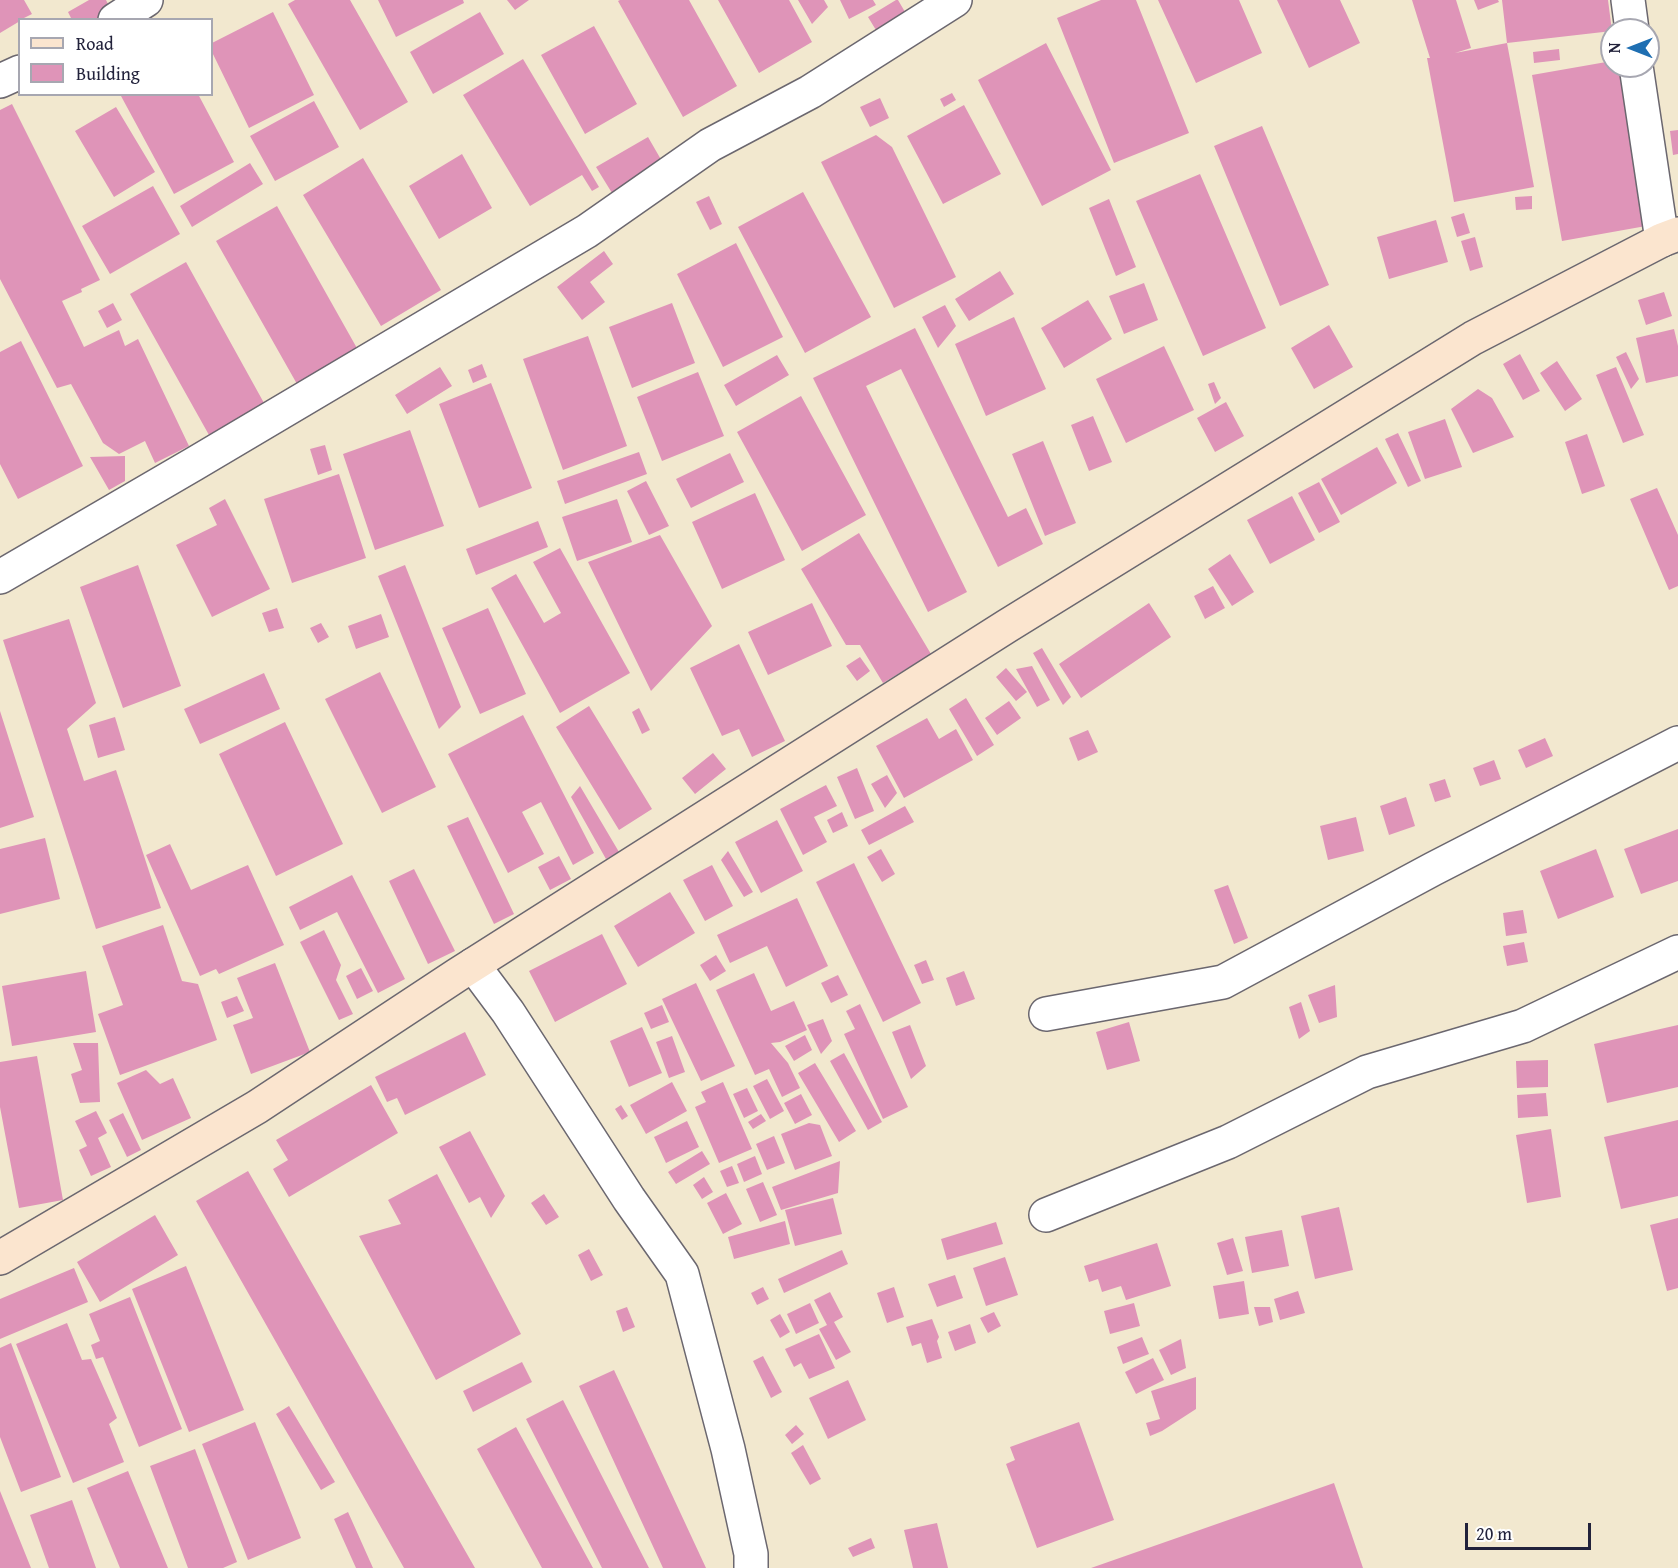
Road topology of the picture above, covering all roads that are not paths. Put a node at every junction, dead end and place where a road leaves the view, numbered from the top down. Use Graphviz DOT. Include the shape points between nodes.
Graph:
graph roads {
  1 [pos="146,0"];
  2 [pos="955,0"];
  3 [pos="1628,0"];
  4 [pos="118,18"];
  5 [pos="1630,18"];
  6 [pos="18,73"];
  7 [pos="1638,78"];
  8 [pos="0,81"];
  9 [pos="1670,237"];
  10 [pos="0,577"];
  11 [pos="1678,744"];
  12 [pos="1678,952"];
  13 [pos="473,965"];
  14 [pos="1046,1014"];
  15 [pos="1046,1215"];
  16 [pos="0,1258"];
  17 [pos="750,1568"];
  1 -- 4 [label="street"];
  2 -- 10 [label="street" via="810,92 710,145 587,231"];
  3 -- 5 [label="street"];
  6 -- 8 [label="street"];
  7 -- 9 [label="street"];
  9 -- 13 [label="street" via="1473,338 1034,609"];
  11 -- 14 [label="street" via="1223,982"];
  12 -- 15 [label="street" via="1523,1026 1367,1072 1228,1142"];
  13 -- 16 [label="street" via="257,1107"];
  13 -- 17 [label="street" via="682,1274 728,1449 751,1554"];
}
